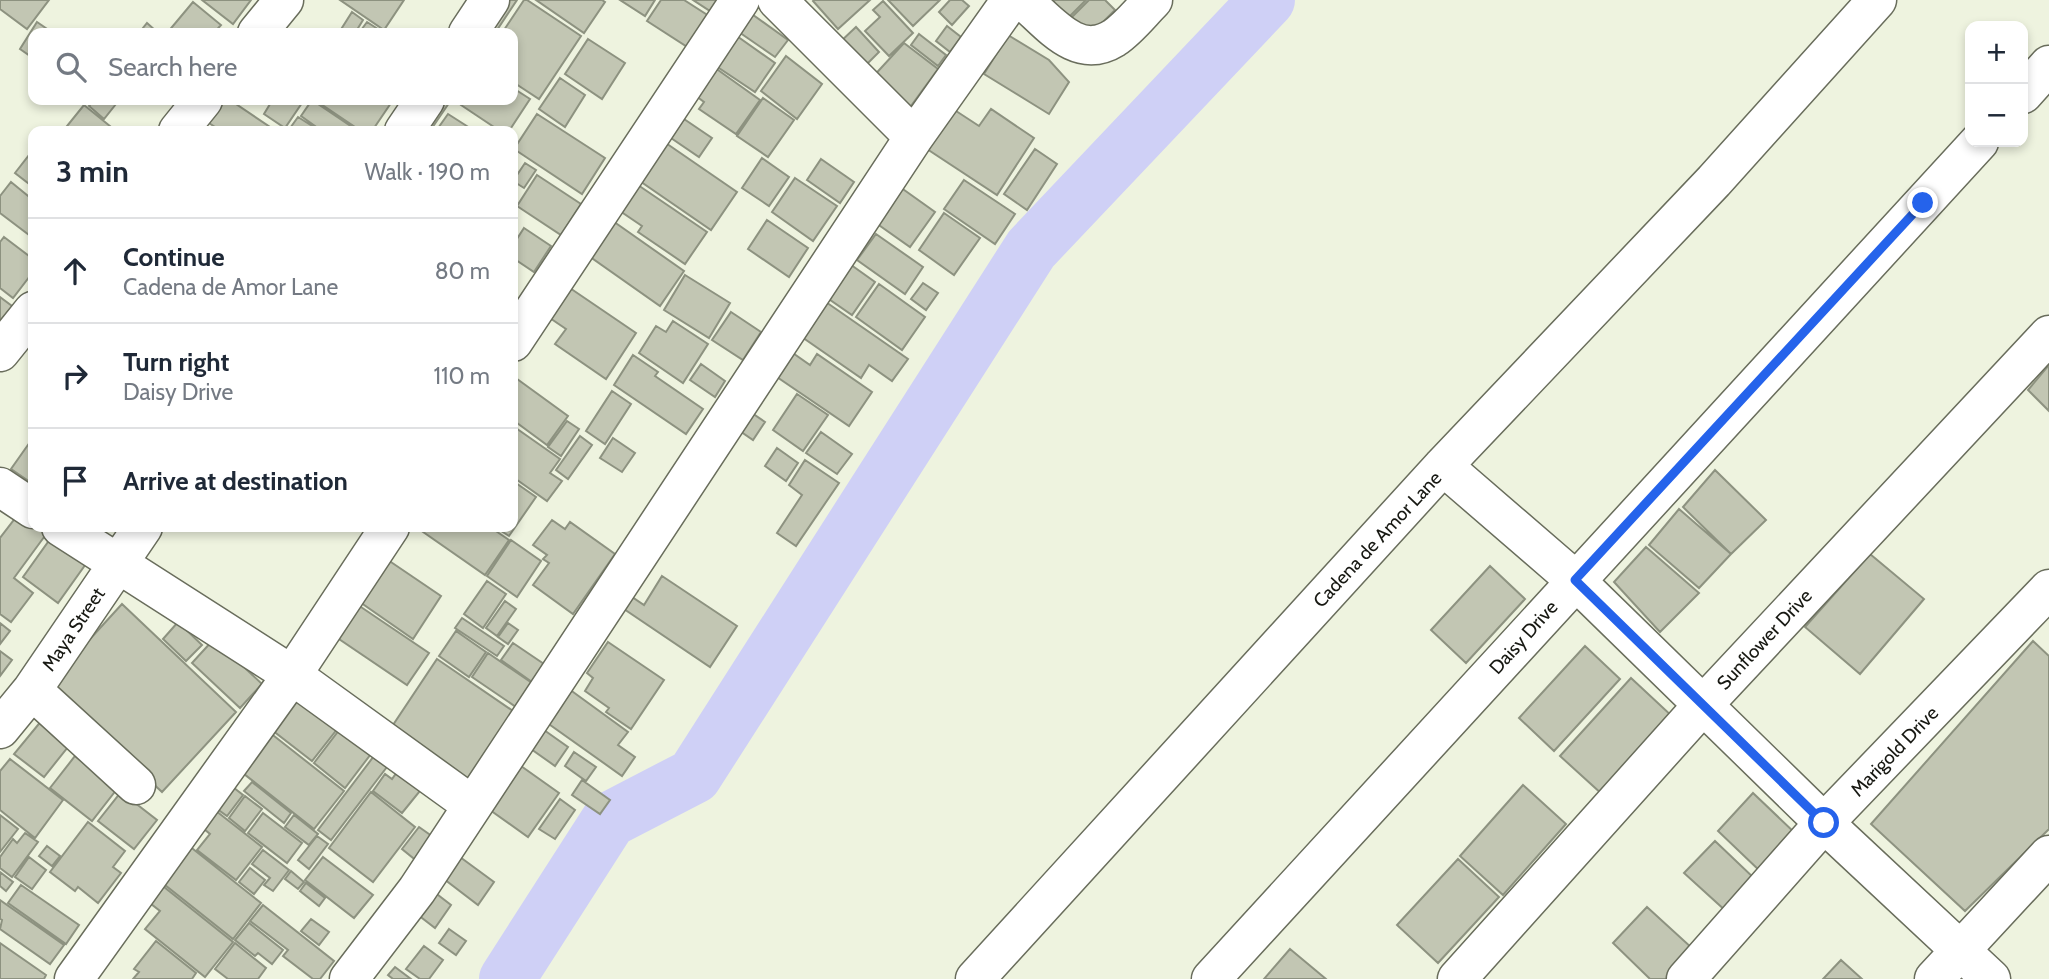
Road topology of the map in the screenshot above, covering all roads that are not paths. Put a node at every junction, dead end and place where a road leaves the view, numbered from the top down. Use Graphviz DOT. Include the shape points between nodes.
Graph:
graph roads {
  1 [pos="284,0"];
  2 [pos="491,0"];
  3 [pos="740,0"];
  4 [pos="776,0"];
  5 [pos="1011,0"];
  6 [pos="1023,0"];
  7 [pos="1153,0"];
  8 [pos="1877,0"];
  9 [pos="261,28"];
  10 [pos="471,28"];
  11 [pos="2049,65"];
  12 [pos="2028,88"];
  13 [pos="199,105"];
  14 [pos="422,105"];
  15 [pos="182,126"];
  16 [pos="407,126"];
  17 [pos="914,137"];
  18 [pos="1974,147"];
  19 [pos="28,317"];
  20 [pos="518,334"];
  21 [pos="2049,335"];
  22 [pos="0,352"];
  23 [pos="1443,466"];
  24 [pos="0,487"];
  25 [pos="28,506"];
  26 [pos="69,532"];
  27 [pos="140,532"];
  28 [pos="387,532"];
  29 [pos="118,564"];
  30 [pos="1575,580"];
  31 [pos="2049,589"];
  32 [pos="292,675"];
  33 [pos="32,690"];
  34 [pos="1703,705"];
  35 [pos="0,729"];
  36 [pos="136,785"];
  37 [pos="472,805"];
  38 [pos="1824,823"];
  39 [pos="2049,855"];
  40 [pos="1959,951"];
  41 [pos="74,979"];
  42 [pos="349,979"];
  43 [pos="975,979"];
  44 [pos="1211,979"];
  45 [pos="1457,979"];
  46 [pos="1686,979"];
  47 [pos="1934,979"];
  48 [pos="1991,979"];
  1 -- 9 [label="street"];
  2 -- 10 [label="street"];
  3 -- 20 [label="street"];
  4 -- 17 [label="street"];
  5 -- 17 [label="street"];
  6 -- 7 [label="street" via="1069,40 1084,46 1116,36"];
  8 -- 23 [label="street" via="1714,181"];
  11 -- 12 [label="street"];
  13 -- 15 [label="street"];
  14 -- 16 [label="street"];
  17 -- 37 [label="street"];
  18 -- 30 [label="street, Daisy Drive"];
  19 -- 22 [label="street"];
  21 -- 34 [label="street, Sunflower Drive"];
  23 -- 30 [label="street, Cadena de Amor Lane"];
  23 -- 43 [label="street, Cadena de Amor Lane"];
  24 -- 25 [label="street"];
  26 -- 29 [label="street"];
  27 -- 29 [label="street, Maya Street"];
  28 -- 32 [label="street"];
  29 -- 32 [label="street"];
  29 -- 33 [label="street, Maya Street"];
  30 -- 34 [label="street, Cadena de Amor Lane"];
  30 -- 44 [label="street, Daisy Drive"];
  31 -- 38 [label="street, Marigold Drive"];
  32 -- 37 [label="street"];
  32 -- 41 [label="street"];
  33 -- 35 [label="street, Maya Street"];
  33 -- 36 [label="street"];
  34 -- 38 [label="street, Cadena de Amor Lane"];
  34 -- 45 [label="street, Sunflower Drive"];
  37 -- 42 [label="street"];
  38 -- 40 [label="street, Cadena de Amor Lane"];
  38 -- 46 [label="street, Marigold Drive"];
  39 -- 40 [label="street"];
  40 -- 47 [label="street"];
  40 -- 48 [label="street, Cadena de Amor Lane"];
}
